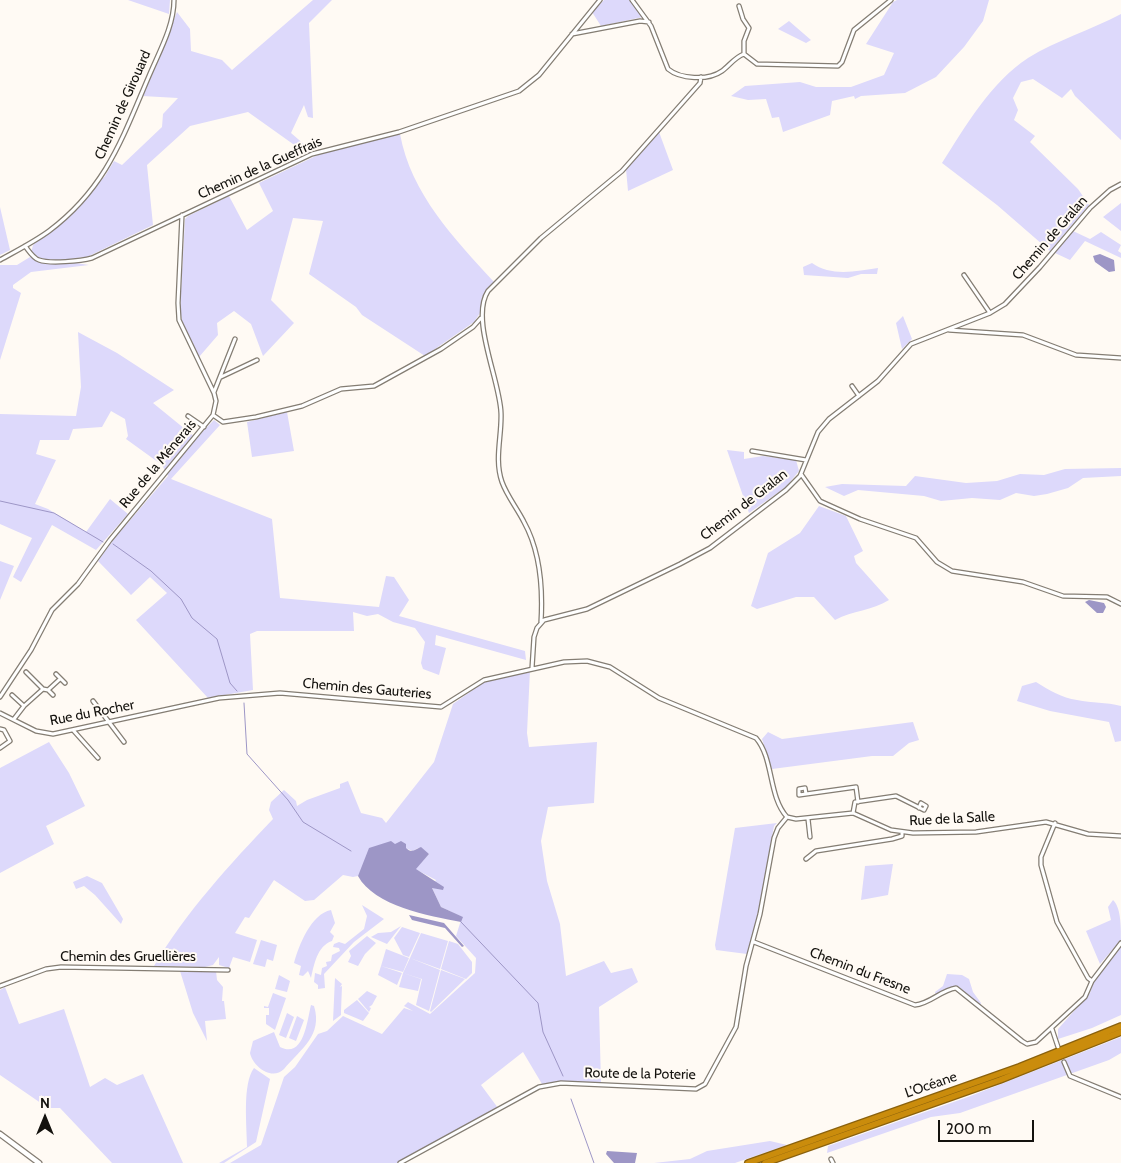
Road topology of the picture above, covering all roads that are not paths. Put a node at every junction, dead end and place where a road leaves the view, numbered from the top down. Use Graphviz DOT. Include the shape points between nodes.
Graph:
graph roads {
  1 [pos="174,0"];
  2 [pos="600,0"];
  3 [pos="632,0"];
  4 [pos="890,0"];
  5 [pos="739,6"];
  6 [pos="649,22"];
  7 [pos="572,34"];
  8 [pos="744,54"];
  9 [pos="702,77"];
  10 [pos="1121,184"];
  11 [pos="182,215"];
  12 [pos="25,246"];
  13 [pos="0,260"];
  14 [pos="964,276"];
  15 [pos="990,313"];
  16 [pos="482,317"];
  17 [pos="946,330"];
  18 [pos="235,338"];
  19 [pos="1121,358"];
  20 [pos="257,360"];
  21 [pos="221,378"];
  22 [pos="209,382"];
  23 [pos="217,383"];
  24 [pos="852,386"];
  25 [pos="214,393"];
  26 [pos="859,396"];
  27 [pos="212,415"];
  28 [pos="188,416"];
  29 [pos="204,427"];
  30 [pos="752,451"];
  31 [pos="806,460"];
  32 [pos="801,474"];
  33 [pos="1121,604"];
  34 [pos="541,623"];
  35 [pos="532,668"];
  36 [pos="26,672"];
  37 [pos="56,674"];
  38 [pos="60,679"];
  39 [pos="65,683"];
  40 [pos="43,689"];
  41 [pos="48,690"];
  42 [pos="12,695"];
  43 [pos="53,695"];
  44 [pos="0,697"];
  45 [pos="93,701"];
  46 [pos="24,706"];
  47 [pos="163,711"];
  48 [pos="0,713"];
  49 [pos="14,719"];
  50 [pos="110,722"];
  51 [pos="0,729"];
  52 [pos="73,730"];
  53 [pos="124,742"];
  54 [pos="0,748"];
  55 [pos="98,758"];
  56 [pos="806,794"];
  57 [pos="858,802"];
  58 [pos="919,808"];
  59 [pos="853,813"];
  60 [pos="787,817"];
  61 [pos="808,819"];
  62 [pos="1055,823"];
  63 [pos="902,833"];
  64 [pos="1121,836"];
  65 [pos="810,837"];
  66 [pos="806,859"];
  67 [pos="754,942"];
  68 [pos="1121,943"];
  69 [pos="228,970"];
  70 [pos="1092,981"];
  71 [pos="0,986"];
  72 [pos="1121,1026"];
  73 [pos="1052,1029"];
  74 [pos="1121,1032"];
  75 [pos="1058,1047"];
  76 [pos="1064,1062"];
  77 [pos="1121,1097"];
  78 [pos="0,1134"];
  79 [pos="39,1163"];
  80 [pos="400,1163"];
  81 [pos="748,1163"];
  82 [pos="766,1163"];
  1 -- 12 [label="street, Chemin de Girouard" via="167,33 102,178 72,211 48,232"];
  2 -- 7 [label="street, Chemin de la Gueffrais"];
  3 -- 6 [label="street"];
  4 -- 8 [label="street" via="854,30 838,66 757,64"];
  5 -- 8 [label="street" via="749,28"];
  6 -- 7 [label="street" via="640,20"];
  6 -- 9 [label="street" via="668,69 673,74"];
  7 -- 11 [label="street, Chemin de la Gueffrais" via="539,75 524,88 507,96 399,132 312,154"];
  8 -- 9 [label="street" via="716,75"];
  9 -- 16 [label="street" via="622,171 540,238 488,291"];
  10 -- 15 [label="street, Chemin de Gralan" via="1090,208 1012,298"];
  11 -- 12 [label="street, Chemin de la Gueffrais" via="87,259 42,261"];
  11 -- 22 [label="street, Rue de la Ménerais" via="179,320"];
  12 -- 13 [label="street, Chemin de Girouard"];
  14 -- 15 [label="street"];
  15 -- 17 [label="street, Chemin de Gralan"];
  16 -- 27 [label="street" via="441,349 374,386 340,389 302,406 241,420 223,422"];
  16 -- 34 [label="street" via="501,406 499,472 509,498 529,531 535,551 542,597"];
  17 -- 19 [label="street" via="1016,334 1076,355"];
  17 -- 26 [label="street, Chemin de Gralan" via="912,344 885,374"];
  18 -- 21 [label="street"];
  20 -- 21 [label="street"];
  21 -- 23 [label="street"];
  22 -- 23 [label="street"];
  22 -- 25 [label="street, Rue de la Ménerais"];
  23 -- 25 [label="street"];
  24 -- 26 [label="street"];
  25 -- 27 [label="street, Rue de la Ménerais" via="216,401"];
  26 -- 31 [label="street, Chemin de Gralan" via="822,426"];
  27 -- 29 [label="street, Rue de la Ménerais"];
  28 -- 29 [label="street"];
  29 -- 44 [label="street, Rue de la Ménerais" via="110,540 78,584 52,610"];
  30 -- 31 [label="street"];
  31 -- 32 [label="street, Chemin de Gralan"];
  32 -- 33 [label="street" via="820,501 916,538 937,562 952,571 1023,582 1063,596 1107,597"];
  32 -- 34 [label="street, Chemin de Gralan" via="786,490 710,548 587,609 551,617"];
  34 -- 35 [label="street" via="534,637"];
  35 -- 47 [label="street, Chemin des Gauteries" via="484,680 441,707 280,693 219,698"];
  35 -- 60 [label="street, Chemin des Gauteries" via="575,660 604,664 659,698 750,734 764,750 781,808"];
  36 -- 40 [label="street"];
  37 -- 38 [label="street"];
  38 -- 39 [label="street"];
  38 -- 41 [label="street"];
  40 -- 41 [label="street"];
  40 -- 46 [label="street"];
  41 -- 43 [label="street"];
  42 -- 46 [label="street"];
  45 -- 50 [label="street"];
  46 -- 49 [label="street"];
  47 -- 50 [label="street, Rue du Rocher"];
  48 -- 49 [label="street, Rue du Rocher"];
  49 -- 52 [label="street, Rue du Rocher" via="48,734"];
  50 -- 52 [label="street, Rue du Rocher"];
  50 -- 53 [label="street"];
  51 -- 54 [label="street" via="10,741"];
  52 -- 55 [label="street"];
  56 -- 57 [label="street" via="856,787"];
  57 -- 58 [label="street" via="896,796"];
  57 -- 59 [label="street" via="855,802"];
  59 -- 61 [label="street"];
  59 -- 63 [label="street, Rue de la Salle"];
  60 -- 61 [label="street"];
  60 -- 67 [label="street, Route de la Poterie" via="774,838"];
  61 -- 65 [label="street"];
  62 -- 63 [label="street, Rue de la Salle" via="976,832"];
  62 -- 64 [label="street, Rue de la Salle" via="1088,834"];
  62 -- 70 [label="street" via="1040,865 1056,922"];
  63 -- 66 [label="street" via="902,836 892,839 816,851"];
  67 -- 73 [label="street, Chemin du Fresne" via="916,1004 950,989 961,990 981,1010 1027,1044 1036,1042"];
  67 -- 80 [label="street, Route de la Poterie" via="746,966 734,1032 701,1087 560,1083 539,1087"];
  68 -- 70 [label="street"];
  69 -- 71 [label="street, Chemin des Gruellières" via="61,967 46,969"];
  70 -- 73 [label="street" via="1086,997"];
  72 -- 81 [label="highway, L’Océane" via="1011,1070"];
  73 -- 75 [label="street"];
  74 -- 82 [label="highway, L’Océane" via="1019,1073"];
  76 -- 77 [label="street" via="1070,1076"];
  78 -- 79 [label="main road"];
}
